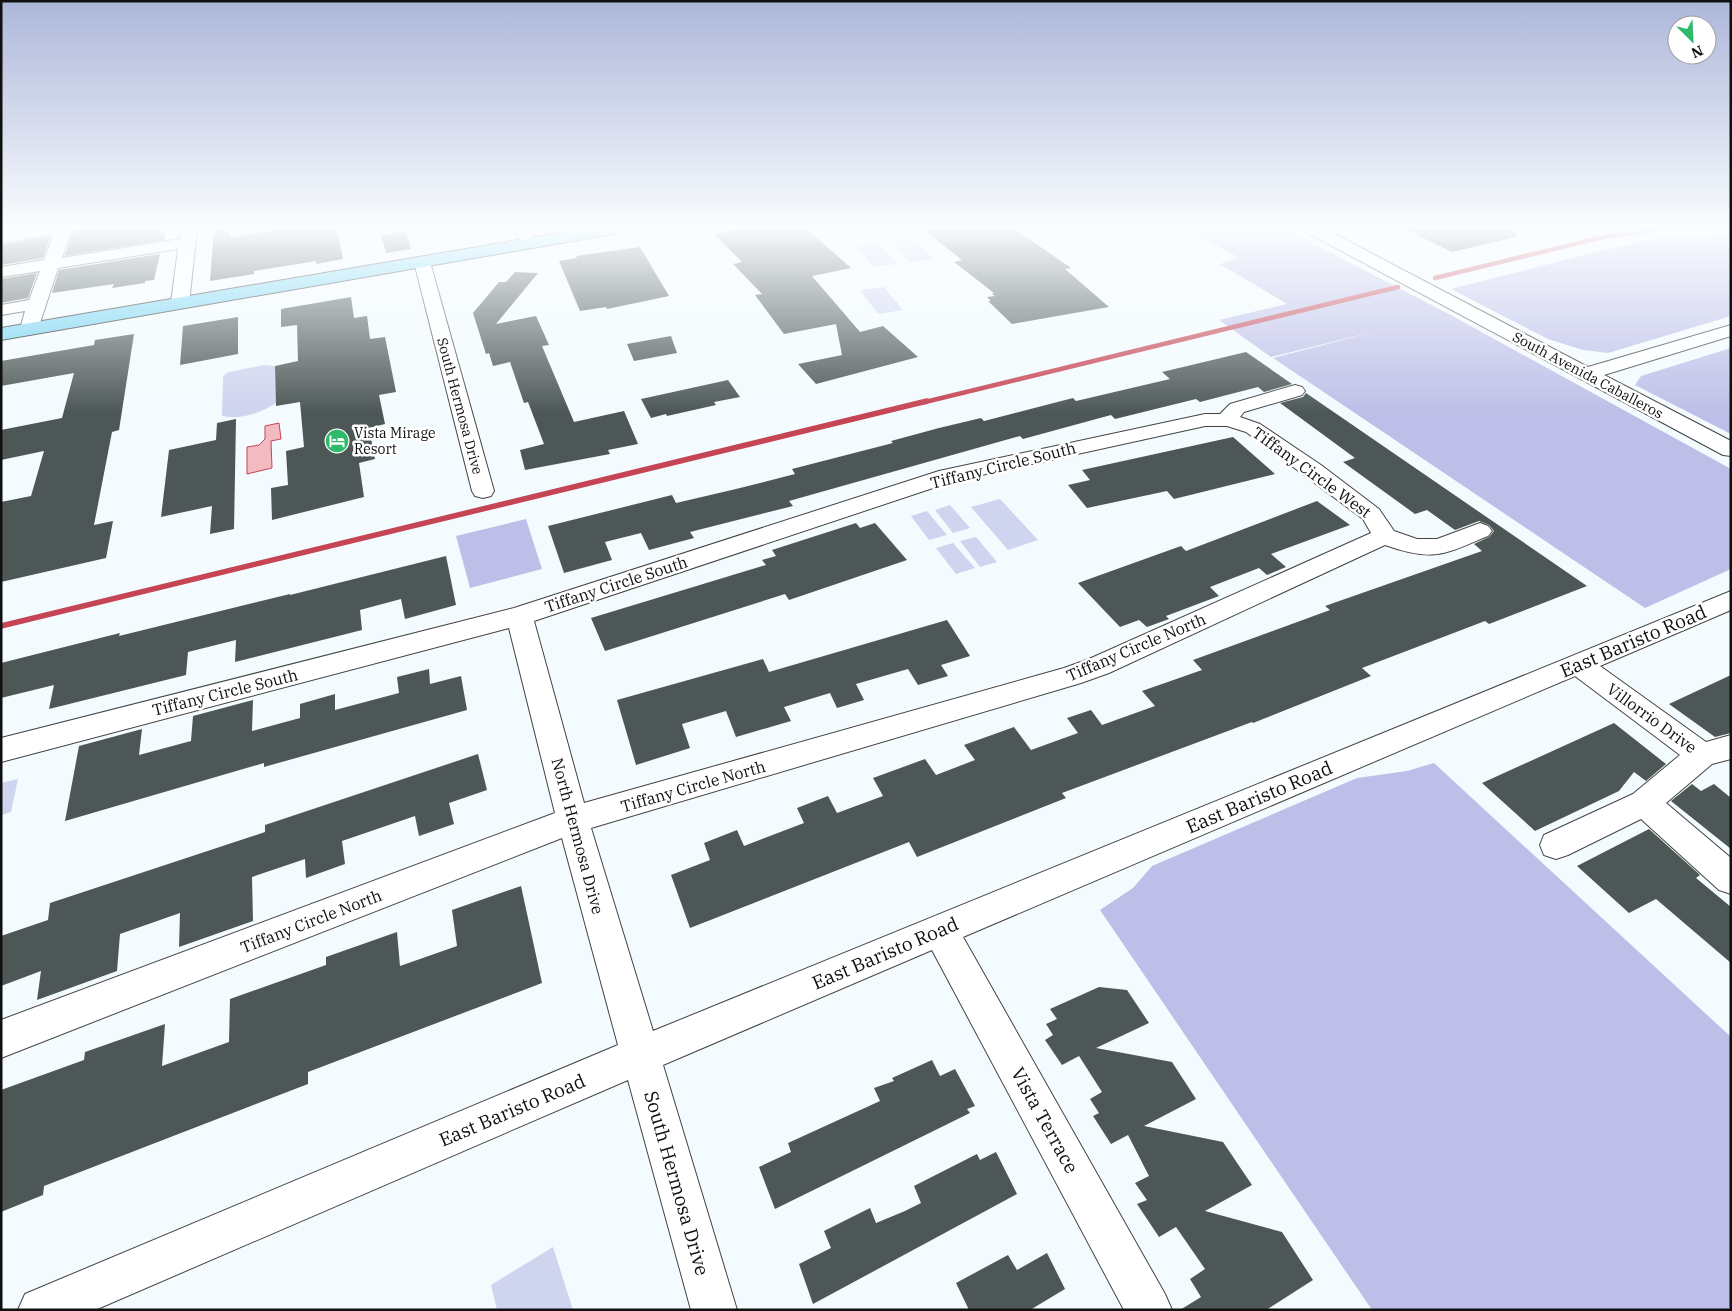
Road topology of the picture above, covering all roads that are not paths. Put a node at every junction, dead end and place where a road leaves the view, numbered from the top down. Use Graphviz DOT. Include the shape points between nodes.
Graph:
graph roads {
  1 [pos="42,290"];
  2 [pos="182,290"];
  3 [pos="260,290"];
  4 [pos="430,290"];
  5 [pos="1428,290"];
  6 [pos="36,304"];
  7 [pos="180,304"];
  8 [pos="1,310"];
  9 [pos="29,329"];
  10 [pos="1731,330"];
  11 [pos="1,334"];
  12 [pos="1586,374"];
  13 [pos="1295,391"];
  14 [pos="1229,420"];
  15 [pos="1731,450"];
  16 [pos="483,491"];
  17 [pos="1480,531"];
  18 [pos="1384,536"];
  19 [pos="1731,600"];
  20 [pos="519,616"];
  21 [pos="1578,664"];
  22 [pos="1,750"];
  23 [pos="1716,751"];
  24 [pos="1644,803"];
  25 [pos="573,820"];
  26 [pos="1556,845"];
  27 [pos="1731,879"];
  28 [pos="940,930"];
  29 [pos="1,1040"];
  30 [pos="640,1056"];
  31 [pos="41,1310"];
  32 [pos="714,1310"];
  33 [pos="1149,1310"];
  1 -- 6 [label="street"];
  2 -- 7 [label="street"];
  3 -- 7 [label="main road"];
  4 -- 16 [label="street, South Hermosa Drive"];
  5 -- 12 [label="street, South Avenida Caballeros"];
  6 -- 8 [label="street"];
  6 -- 9 [label="street"];
  7 -- 9 [label="main road"];
  9 -- 11 [label="main road"];
  10 -- 12 [label="street"];
  12 -- 15 [label="street, South Avenida Caballeros"];
  13 -- 14 [label="street" via="1237,408 1230,413"];
  14 -- 18 [label="street, Tiffany Circle West" via="1253,428 1313,470 1371,514"];
  14 -- 20 [label="street, Tiffany Circle South" via="1205,420 947,476"];
  17 -- 18 [label="street" via="1440,547 1415,547"];
  18 -- 25 [label="street, Tiffany Circle North" via="1071,676"];
  19 -- 21 [label="street, East Baristo Road"];
  20 -- 22 [label="street, Tiffany Circle South"];
  20 -- 25 [label="street, North Hermosa Drive"];
  21 -- 23 [label="street, Villorrio Drive"];
  21 -- 28 [label="street, East Baristo Road"];
  23 -- 24 [label="street"];
  24 -- 26 [label="street"];
  24 -- 27 [label="street"];
  25 -- 29 [label="street, Tiffany Circle North"];
  25 -- 30 [label="street, North Hermosa Drive"];
  28 -- 30 [label="street, East Baristo Road"];
  28 -- 33 [label="street, Vista Terrace"];
  30 -- 31 [label="street, East Baristo Road"];
  30 -- 32 [label="street, South Hermosa Drive"];
}
